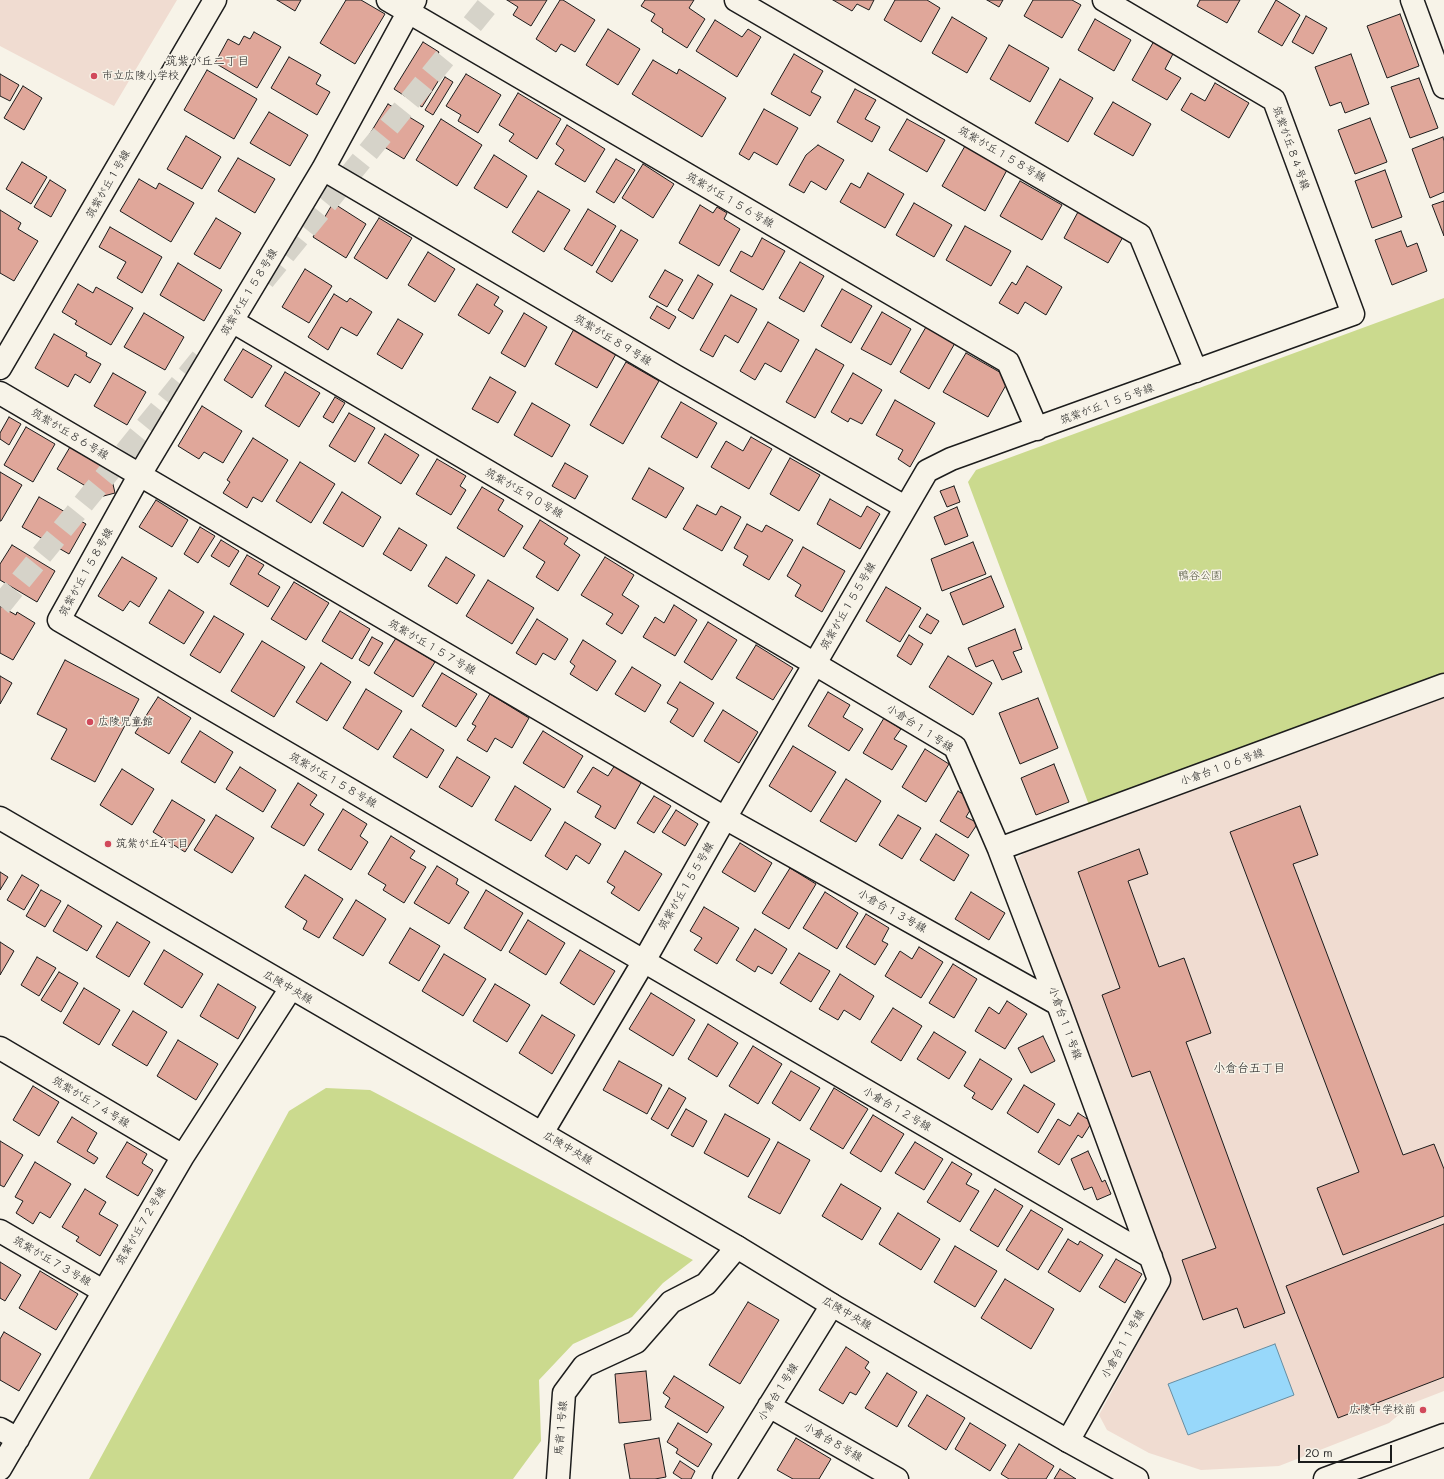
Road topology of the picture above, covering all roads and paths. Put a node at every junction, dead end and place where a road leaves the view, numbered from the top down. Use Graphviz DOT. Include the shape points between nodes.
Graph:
graph roads {
  1 [pos="215,0"];
  2 [pos="388,0"];
  3 [pos="736,0"];
  4 [pos="1104,0"];
  5 [pos="1412,0"];
  6 [pos="411,6"];
  7 [pos="1444,87"];
  8 [pos="323,169"];
  9 [pos="1352,314"];
  10 [pos="232,321"];
  11 [pos="0,368"];
  12 [pos="1196,371"];
  13 [pos="0,393"];
  14 [pos="1038,429"];
  15 [pos="139,476"];
  16 [pos="905,507"];
  17 [pos="815,664"];
  18 [pos="1444,685"];
  19 [pos="0,818"];
  20 [pos="725,818"];
  21 [pos="999,849"];
  22 [pos="644,961"];
  23 [pos="291,988"];
  24 [pos="1058,1004"];
  25 [pos="0,1048"];
  26 [pos="542,1133"];
  27 [pos="183,1156"];
  28 [pos="0,1231"];
  29 [pos="737,1247"];
  30 [pos="1150,1257"];
  31 [pos="104,1291"];
  32 [pos="832,1305"];
  33 [pos="769,1406"];
  34 [pos="9,1434"];
  35 [pos="1444,1436"];
  36 [pos="1068,1442"];
  37 [pos="0,1469"];
  38 [pos="557,1479"];
  39 [pos="724,1479"];
  40 [pos="897,1479"];
  41 [pos="1137,1479"];
  42 [pos="1325,1479"];
  1 -- 11 [label="street, 筑紫が丘１号線"];
  2 -- 6 [label="street, 筑紫が丘１５６号線"];
  3 -- 12 [label="street, 筑紫が丘１５８号線" via="1140,235"];
  4 -- 9 [label="street, 筑紫が丘８４号線" via="1274,100"];
  5 -- 7 [label="street"];
  6 -- 8 [label="street, 筑紫が丘１５８号線"];
  6 -- 14 [label="street, 筑紫が丘１５６号線" via="1008,362"];
  8 -- 10 [label="street, 筑紫が丘１５８号線"];
  8 -- 16 [label="street, 筑紫が丘８９号線" via="675,376"];
  9 -- 12 [label="street, 筑紫が丘１５５号線"];
  10 -- 15 [label="street, 筑紫が丘１５８号線"];
  10 -- 17 [label="street, 筑紫が丘９０号線"];
  12 -- 14 [label="street, 筑紫が丘１５５号線"];
  13 -- 15 [label="street, 筑紫が丘８６号線"];
  14 -- 16 [label="street, 筑紫が丘１５５号線" via="927,471"];
  15 -- 20 [label="street, 筑紫が丘１５７号線"];
  15 -- 22 [label="street, 筑紫が丘１５８号線" via="59,620"];
  16 -- 17 [label="street, 筑紫が丘１５５号線"];
  17 -- 20 [label="street, 筑紫が丘１５５号線"];
  17 -- 21 [label="street, 小倉台１１号線" via="955,747"];
  18 -- 21 [label="street, 小倉台１０６号線"];
  19 -- 23 [label="street, 広陵中央線"];
  20 -- 22 [label="street, 筑紫が丘１５５号線"];
  20 -- 24 [label="street, 小倉台１３号線"];
  21 -- 24 [label="street, 小倉台１１号線"];
  22 -- 26 [label="street, 筑紫が丘１５５号線"];
  22 -- 30 [label="street, 小倉台１２号線"];
  23 -- 26 [label="street, 広陵中央線"];
  23 -- 27 [label="street, 筑紫が丘７２号線"];
  24 -- 30 [label="street, 小倉台１１号線"];
  25 -- 27 [label="street, 筑紫が丘７４号線"];
  26 -- 29 [label="street, 広陵中央線"];
  27 -- 31 [label="street, 筑紫が丘７２号線"];
  28 -- 31 [label="street, 筑紫が丘７３号線"];
  29 -- 32 [label="street, 広陵中央線"];
  29 -- 38 [label="street, 馬背１号線" via="706,1284 671,1302 636,1342 584,1366 564,1394"];
  30 -- 36 [label="street, 小倉台１１号線" via="1159,1280"];
  31 -- 34 [label="street, 筑紫が丘７２号線"];
  32 -- 33 [label="street, 小倉台１号線"];
  32 -- 36 [label="street, 広陵中央線"];
  33 -- 39 [label="street, 小倉台１号線"];
  33 -- 40 [label="street, 小倉台８号線"];
  34 -- 37 [label="street, 筑紫が丘７２号線"];
  35 -- 42 [label="street"];
  36 -- 41 [label="street, 広陵中央線"];
}
